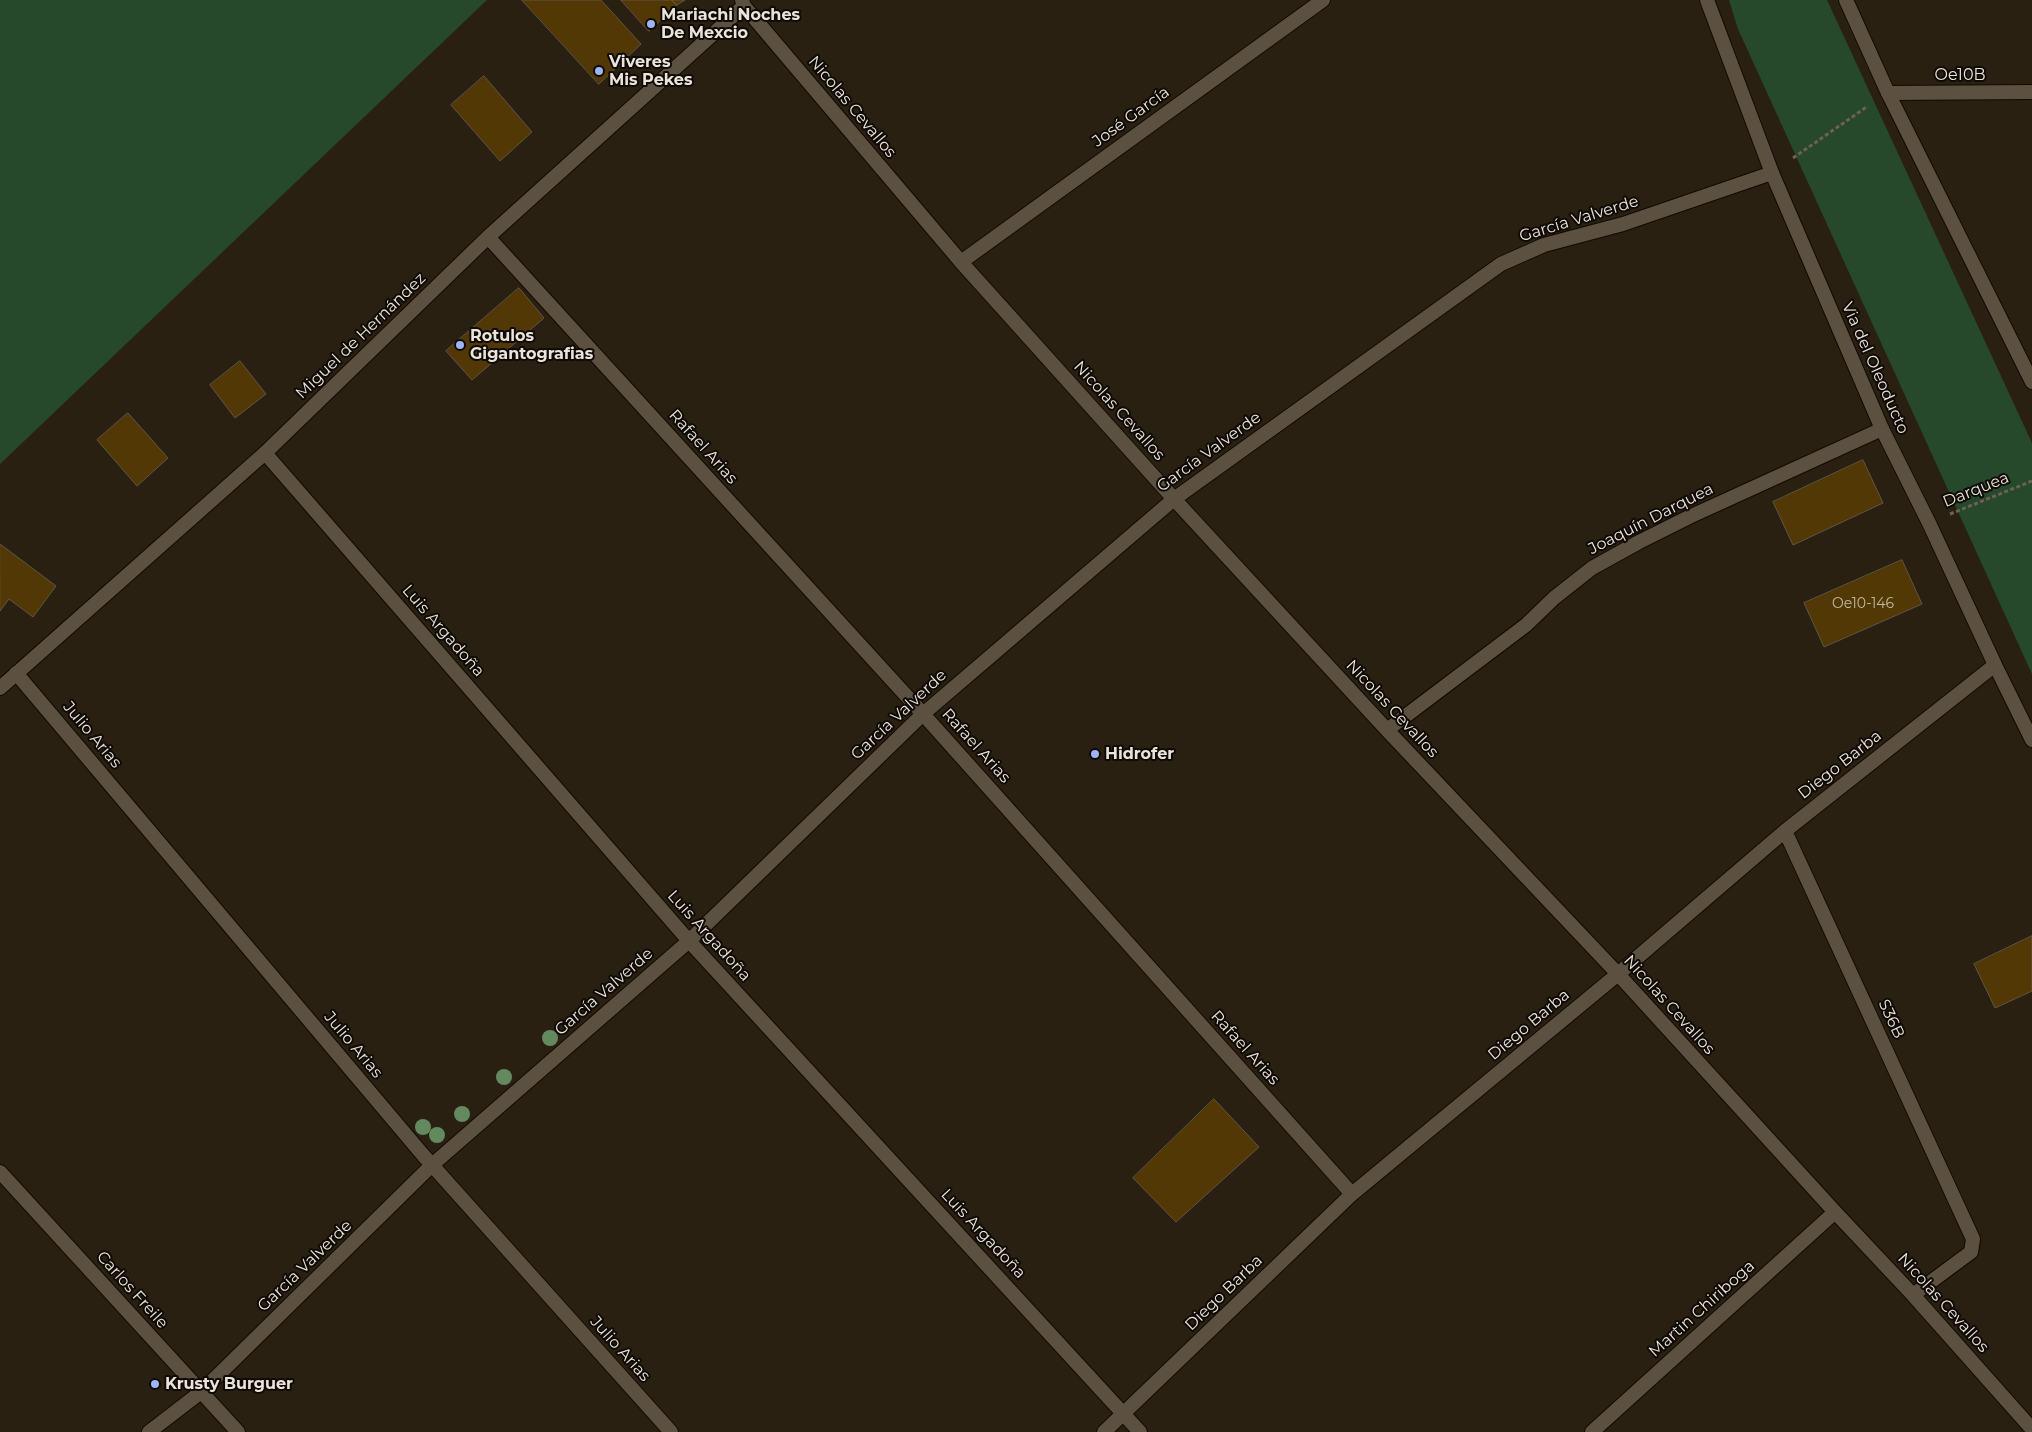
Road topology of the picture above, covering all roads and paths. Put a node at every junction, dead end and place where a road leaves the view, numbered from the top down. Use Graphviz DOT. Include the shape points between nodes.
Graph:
graph roads {
  1 [pos="1322,0"];
  2 [pos="1707,0"];
  3 [pos="1846,0"];
  4 [pos="743,3"];
  5 [pos="2032,92"];
  6 [pos="1888,93"];
  7 [pos="1772,173"];
  8 [pos="488,237"];
  9 [pos="961,262"];
  10 [pos="2032,382"];
  11 [pos="1882,429"];
  12 [pos="265,453"];
  13 [pos="2032,481"];
  14 [pos="1174,499"];
  15 [pos="1929,523"];
  16 [pos="1995,665"];
  17 [pos="16,673"];
  18 [pos="0,688"];
  19 [pos="923,714"];
  20 [pos="1387,730"];
  21 [pos="2032,740"];
  22 [pos="1785,831"];
  23 [pos="689,941"];
  24 [pos="1618,974"];
  25 [pos="432,1165"];
  26 [pos="0,1172"];
  27 [pos="1352,1194"];
  28 [pos="1834,1212"];
  29 [pos="1913,1294"];
  30 [pos="201,1392"];
  31 [pos="1124,1414"];
  32 [pos="2032,1430"];
  33 [pos="149,1432"];
  34 [pos="238,1432"];
  35 [pos="671,1432"];
  36 [pos="1104,1432"];
  37 [pos="1140,1432"];
  38 [pos="1592,1432"];
  1 -- 9 [label="street, José García"];
  2 -- 7 [label="street, Via del Oleoducto"];
  3 -- 6 [label="street"];
  4 -- 8 [label="street, Miguel de Hernández"];
  4 -- 9 [label="street, Nicolas Cevallos"];
  5 -- 6 [label="street, Oe10B"];
  6 -- 7 [label="path"];
  6 -- 10 [label="street"];
  7 -- 11 [label="street, Via del Oleoducto"];
  7 -- 14 [label="street, García Valverde" via="1623,224 1544,245 1501,264"];
  8 -- 12 [label="street, Miguel de Hernández"];
  8 -- 19 [label="street, Rafael Arias"];
  9 -- 14 [label="street, Nicolas Cevallos"];
  11 -- 15 [label="street, Via del Oleoducto"];
  11 -- 20 [label="street, Joaquín Darquea" via="1672,525 1592,568 1526,625"];
  12 -- 17 [label="street, Miguel de Hernández"];
  12 -- 23 [label="street, Luis Argadoña"];
  13 -- 15 [label="path, Darquea"];
  14 -- 19 [label="street, García Valverde"];
  14 -- 20 [label="street, Nicolas Cevallos"];
  15 -- 16 [label="street, Via del Oleoducto"];
  16 -- 21 [label="street, Via del Oleoducto"];
  16 -- 22 [label="street, Diego Barba"];
  17 -- 18 [label="street, Miguel de Hernández"];
  17 -- 25 [label="street, Julio Arias"];
  19 -- 23 [label="street, García Valverde"];
  19 -- 27 [label="street, Rafael Arias"];
  20 -- 24 [label="street, Nicolas Cevallos"];
  22 -- 24 [label="street, Diego Barba"];
  22 -- 29 [label="street, S36B" via="1973,1239 1971,1252"];
  23 -- 25 [label="street, García Valverde"];
  23 -- 31 [label="street, Luis Argadoña"];
  24 -- 27 [label="street, Diego Barba"];
  24 -- 28 [label="street, Nicolas Cevallos"];
  25 -- 30 [label="street, García Valverde"];
  25 -- 35 [label="street, Julio Arias"];
  26 -- 30 [label="street, Carlos Freile"];
  27 -- 31 [label="street, Diego Barba"];
  28 -- 29 [label="street, Nicolas Cevallos"];
  28 -- 38 [label="street, Martin Chiriboga"];
  29 -- 32 [label="street, Nicolas Cevallos"];
  30 -- 33 [label="street, García Valverde"];
  30 -- 34 [label="street, Carlos Freile"];
  31 -- 36 [label="street, Diego Barba"];
  31 -- 37 [label="street, Luis Argadoña"];
}
